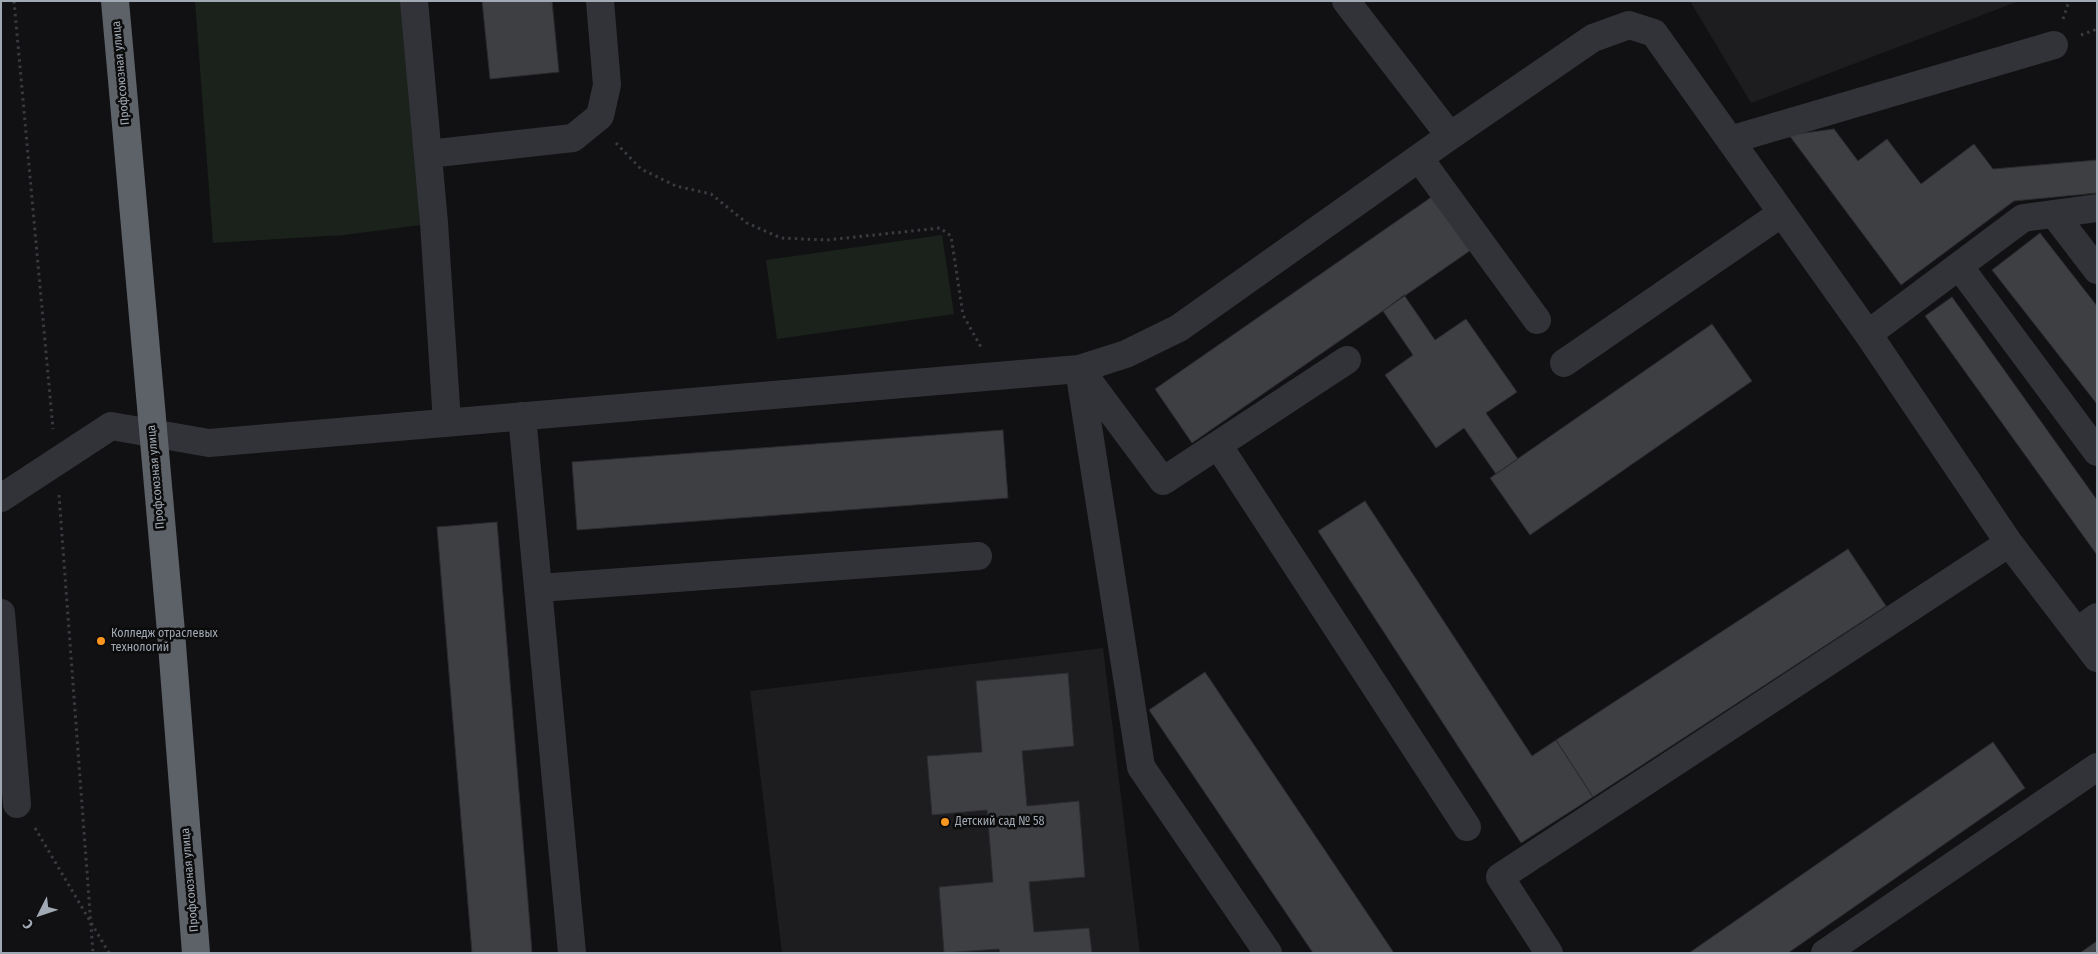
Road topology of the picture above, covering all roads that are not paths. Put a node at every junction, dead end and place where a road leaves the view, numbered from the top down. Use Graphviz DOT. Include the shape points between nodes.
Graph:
graph roads {
  1 [pos="114,1"];
  2 [pos="414,1"];
  3 [pos="600,1"];
  4 [pos="1346,1"];
  5 [pos="2054,45"];
  6 [pos="1450,136"];
  7 [pos="1730,140"];
  8 [pos="428,154"];
  9 [pos="1420,158"];
  10 [pos="2097,208"];
  11 [pos="1782,213"];
  12 [pos="2054,214"];
  13 [pos="1959,266"];
  14 [pos="2097,270"];
  15 [pos="1538,320"];
  16 [pos="1868,334"];
  17 [pos="1347,360"];
  18 [pos="1564,363"];
  19 [pos="1080,369"];
  20 [pos="522,416"];
  21 [pos="447,422"];
  22 [pos="152,433"];
  23 [pos="1218,445"];
  24 [pos="2097,452"];
  25 [pos="1,498"];
  26 [pos="2009,543"];
  27 [pos="978,556"];
  28 [pos="539,588"];
  29 [pos="1,613"];
  30 [pos="2087,625"];
  31 [pos="2097,658"];
  32 [pos="2097,768"];
  33 [pos="17,804"];
  34 [pos="1467,827"];
  35 [pos="196,953"];
  36 [pos="572,953"];
  37 [pos="1268,953"];
  38 [pos="1549,953"];
  39 [pos="1825,953"];
  1 -- 22 [label="highway, Профсоюзная улица"];
  2 -- 8 [label="street"];
  3 -- 8 [label="street" via="607,85 600,116 573,138"];
  4 -- 6 [label="street"];
  5 -- 7 [label="street"];
  6 -- 7 [label="street" via="1593,38 1629,25 1654,33"];
  6 -- 9 [label="street"];
  7 -- 11 [label="street"];
  8 -- 21 [label="street"];
  9 -- 15 [label="street"];
  9 -- 19 [label="street" via="1179,328 1126,354"];
  10 -- 12 [label="street"];
  11 -- 16 [label="street"];
  11 -- 18 [label="street"];
  12 -- 13 [label="street" via="2023,218"];
  12 -- 14 [label="street"];
  13 -- 16 [label="street"];
  13 -- 24 [label="street"];
  16 -- 26 [label="street"];
  17 -- 23 [label="street"];
  19 -- 20 [label="street"];
  19 -- 23 [label="street" via="1163,482"];
  19 -- 37 [label="street" via="1141,767"];
  20 -- 21 [label="street"];
  20 -- 28 [label="street"];
  21 -- 22 [label="street" via="209,443"];
  22 -- 25 [label="street" via="112,426"];
  22 -- 35 [label="highway, Профсоюзная улица"];
  23 -- 34 [label="street"];
  26 -- 30 [label="street"];
  26 -- 38 [label="street" via="1500,877"];
  27 -- 28 [label="street"];
  28 -- 36 [label="street"];
  29 -- 33 [label="street"];
  30 -- 31 [label="street"];
  32 -- 39 [label="street"];
}
